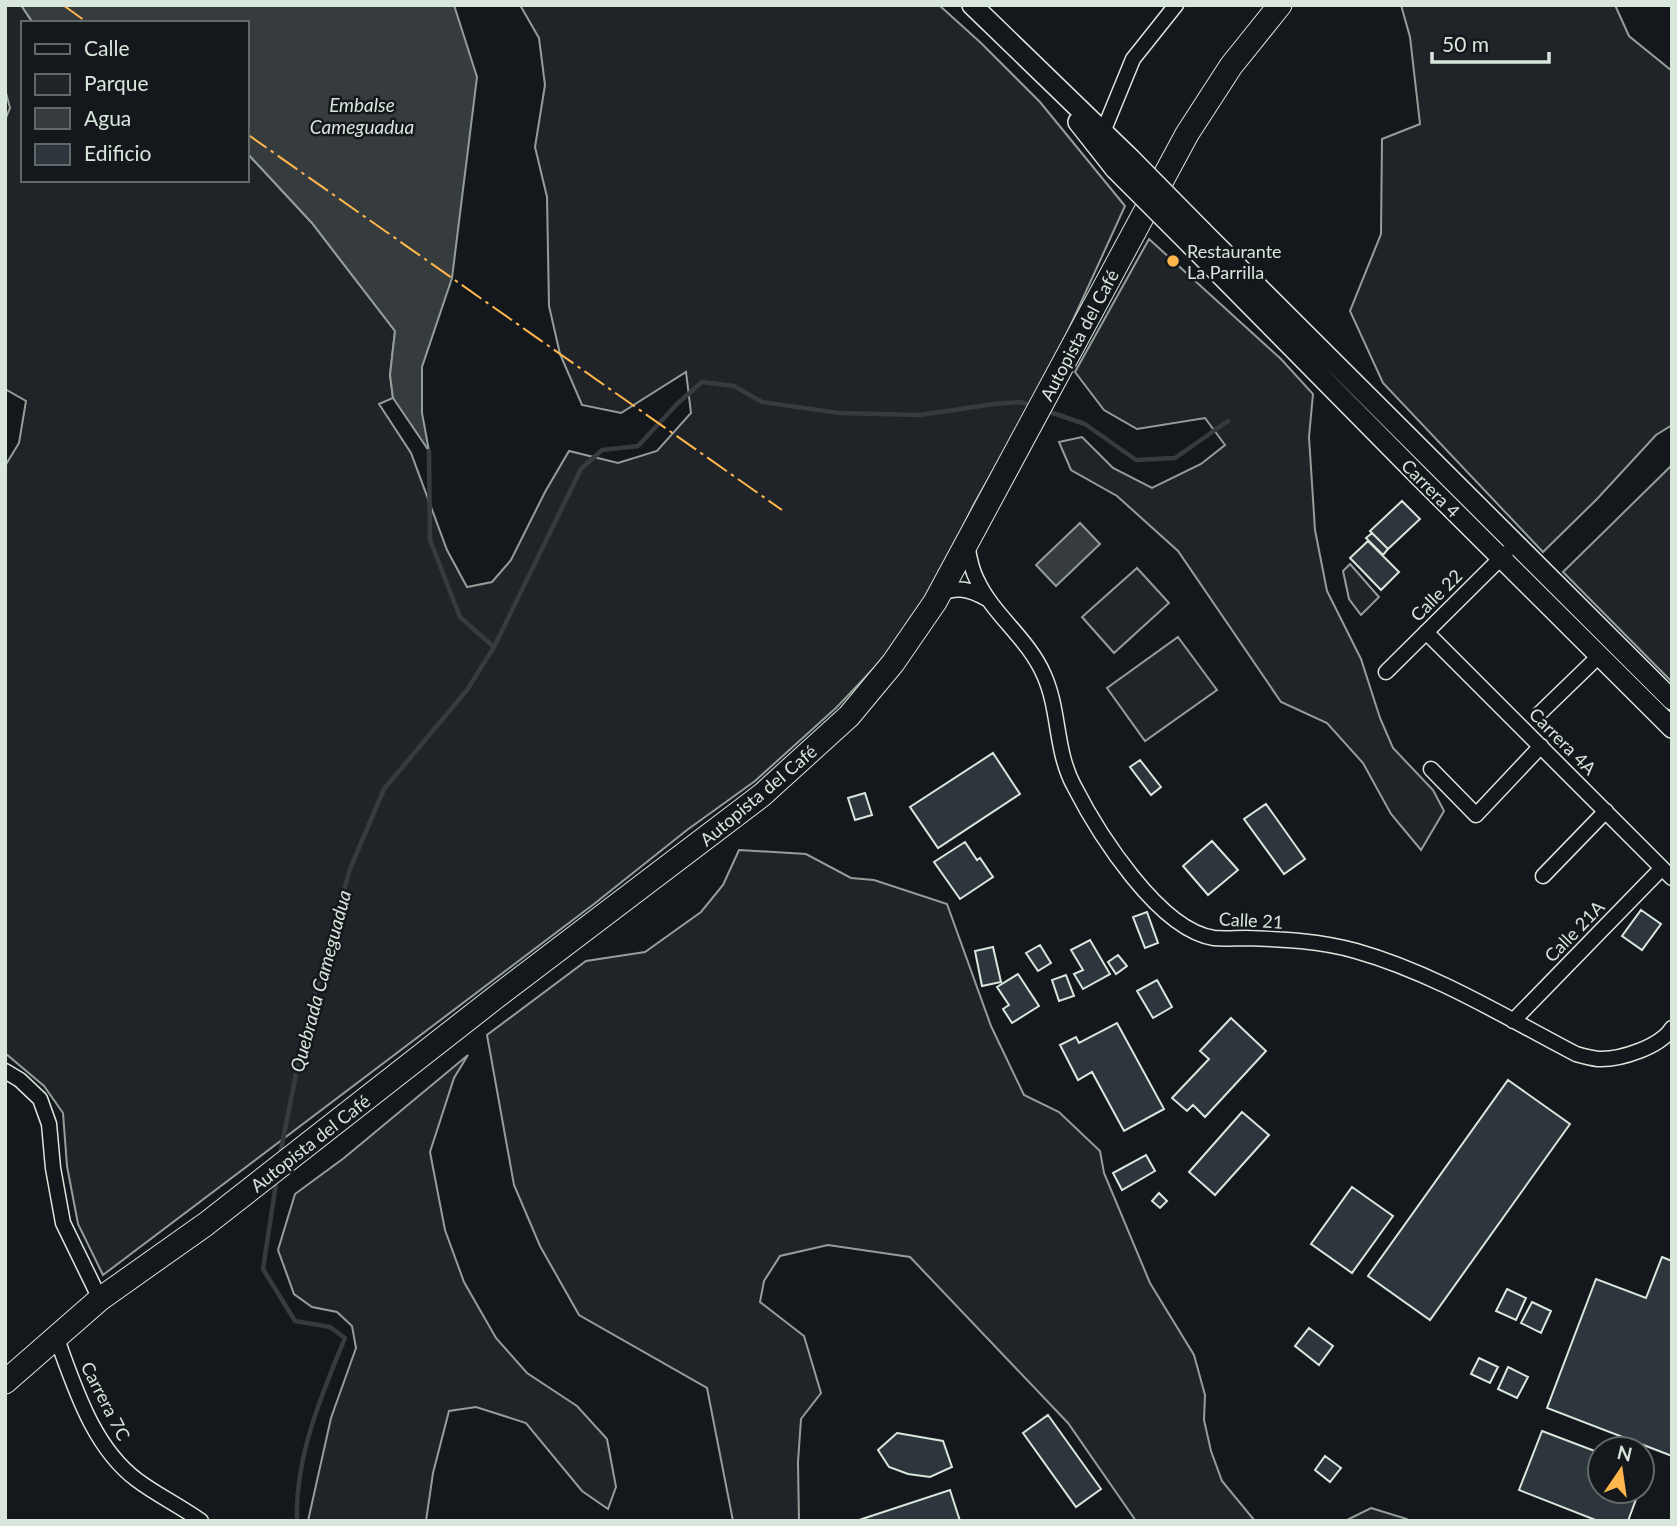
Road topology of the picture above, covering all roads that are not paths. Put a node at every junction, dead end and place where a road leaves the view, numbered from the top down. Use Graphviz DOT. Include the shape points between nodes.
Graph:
graph roads {
  1 [pos="972,5"];
  2 [pos="1176,5"];
  3 [pos="1280,5"];
  4 [pos="1033,64"];
  5 [pos="1102,132"];
  6 [pos="1122,163"];
  7 [pos="967,544"];
  8 [pos="1508,552"];
  9 [pos="939,594"];
  10 [pos="991,601"];
  11 [pos="1426,632"];
  12 [pos="1599,656"];
  13 [pos="1386,672"];
  14 [pos="1672,700"];
  15 [pos="1539,714"];
  16 [pos="1672,728"];
  17 [pos="1541,746"];
  18 [pos="1431,769"];
  19 [pos="1606,811"];
  20 [pos="1667,873"];
  21 [pos="1543,876"];
  22 [pos="1513,1021"];
  23 [pos="1672,1028"];
  24 [pos="5,1071"];
  25 [pos="100,1299"];
  26 [pos="57,1339"];
  27 [pos="5,1382"];
  28 [pos="201,1521"];
  1 -- 4 [label="main road"];
  2 -- 5 [label="street" via="1133,59"];
  3 -- 7 [label="highway, Autopista del Café" via="1231,66 1187,134"];
  4 -- 5 [label="main road"];
  4 -- 6 [label="main road"];
  5 -- 6 [label="main road"];
  6 -- 8 [label="main road, Carrera 4, bridge"];
  7 -- 9 [label="highway, Autopista del Café"];
  7 -- 10 [label="street, Calle 21" via="972,568"];
  8 -- 11 [label="street, Calle 22"];
  8 -- 12 [label="main road, Carrera 4"];
  8 -- 14 [label="main road, Carrera 4"];
  9 -- 10 [label="street" via="950,589 970,590"];
  9 -- 25 [label="highway, Autopista del Café" via="873,690 794,767 350,1113"];
  10 -- 22 [label="street, Calle 21" via="1044,674 1062,762 1084,805 1113,852 1175,919 1212,937 1355,950 1412,969"];
  11 -- 13 [label="street, Calle 22"];
  11 -- 17 [label="street, Carrera 4A"];
  12 -- 15 [label="street"];
  12 -- 16 [label="main road, Carrera 4"];
  17 -- 18 [label="street" via="1476,815"];
  17 -- 19 [label="street, Carrera 4A"];
  19 -- 20 [label="street, Carrera 4A"];
  19 -- 21 [label="street"];
  20 -- 22 [label="street, Calle 21A"];
  22 -- 23 [label="street, Calle 21" via="1576,1054 1599,1059 1637,1052"];
  24 -- 25 [label="street" via="40,1100 49,1124 63,1223"];
  25 -- 26 [label="highway, Autopista del Café"];
  26 -- 27 [label="highway, Autopista del Café"];
  26 -- 28 [label="street, Carrera 7C" via="84,1407 107,1449 136,1479"];
}
